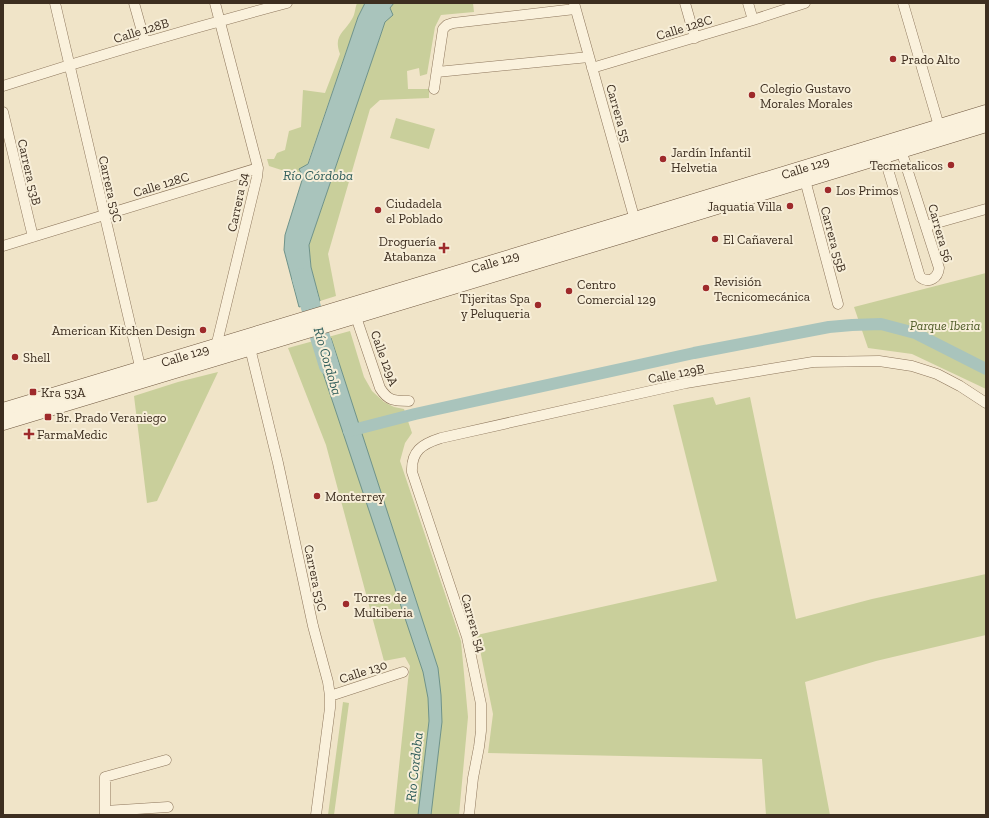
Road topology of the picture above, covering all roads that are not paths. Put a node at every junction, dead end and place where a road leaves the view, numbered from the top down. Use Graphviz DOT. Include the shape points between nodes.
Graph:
graph roads {
  1 [pos="55,3"];
  2 [pos="134,3"];
  3 [pos="215,3"];
  4 [pos="287,3"];
  5 [pos="685,3"];
  6 [pos="748,3"];
  7 [pos="805,3"];
  8 [pos="903,3"];
  9 [pos="574,6"];
  10 [pos="220,20"];
  11 [pos="753,20"];
  12 [pos="695,38"];
  13 [pos="145,42"];
  14 [pos="589,57"];
  15 [pos="69,65"];
  16 [pos="592,68"];
  17 [pos="437,72"];
  18 [pos="3,86"];
  19 [pos="434,89"];
  20 [pos="3,112"];
  21 [pos="986,112"];
  22 [pos="986,125"];
  23 [pos="939,126"];
  24 [pos="901,150"];
  25 [pos="884,156"];
  26 [pos="258,168"];
  27 [pos="805,180"];
  28 [pos="986,209"];
  29 [pos="104,215"];
  30 [pos="637,225"];
  31 [pos="926,226"];
  32 [pos="33,237"];
  33 [pos="3,246"];
  34 [pos="838,304"];
  35 [pos="354,311"];
  36 [pos="286,331"];
  37 [pos="250,348"];
  38 [pos="214,353"];
  39 [pos="142,375"];
  40 [pos="409,401"];
  41 [pos="986,403"];
  42 [pos="3,410"];
  43 [pos="3,423"];
  44 [pos="422,446"];
  45 [pos="403,672"];
  46 [pos="330,696"];
  47 [pos="166,760"];
  48 [pos="168,807"];
  49 [pos="105,813"];
  50 [pos="316,815"];
  51 [pos="469,815"];
  1 -- 15 [label="street, Carrera 53C"];
  2 -- 13 [label="street"];
  3 -- 10 [label="street, Carrera 54"];
  4 -- 10 [label="street, Calle 128B"];
  5 -- 12 [label="street"];
  6 -- 11 [label="street"];
  7 -- 11 [label="street, Calle 128C"];
  8 -- 23 [label="street"];
  9 -- 14 [label="street, Carrera 55"];
  9 -- 17 [label="street" via="447,25 444,29"];
  10 -- 13 [label="street, Calle 128B"];
  10 -- 26 [label="street, Carrera 54"];
  11 -- 12 [label="street, Calle 128C"];
  12 -- 16 [label="street, Calle 128C"];
  13 -- 15 [label="street, Calle 128B"];
  14 -- 16 [label="street, Carrera 55"];
  14 -- 17 [label="street"];
  15 -- 18 [label="street, Calle 128B"];
  15 -- 29 [label="street, Carrera 53C"];
  16 -- 30 [label="street, Carrera 55"];
  17 -- 19 [label="street"];
  20 -- 32 [label="street, Carrera 53B"];
  21 -- 23 [label="main road, Calle 129"];
  22 -- 24 [label="main road, Calle 129"];
  23 -- 30 [label="main road, Calle 129"];
  24 -- 25 [label="main road, Calle 129"];
  24 -- 31 [label="street, Carrera 56"];
  25 -- 27 [label="main road, Calle 129"];
  25 -- 31 [label="street, Carrera 56" via="920,277 924,280 937,276 939,268"];
  26 -- 29 [label="street, Calle 128C"];
  26 -- 38 [label="street, Carrera 54"];
  27 -- 30 [label="main road, Calle 129"];
  27 -- 34 [label="street, Carrera 55B"];
  28 -- 31 [label="street"];
  29 -- 32 [label="street, Calle 128C"];
  29 -- 39 [label="street, Carrera 53C"];
  30 -- 35 [label="main road, Calle 129"];
  32 -- 33 [label="street, Calle 128C"];
  35 -- 36 [label="main road, Calle 129"];
  35 -- 40 [label="street, Calle 129A" via="384,395 390,399"];
  36 -- 37 [label="main road, Calle 129"];
  36 -- 38 [label="main road, Calle 129"];
  37 -- 38 [label="main road, Calle 129"];
  37 -- 46 [label="street, Carrera 53C"];
  38 -- 39 [label="main road, Calle 129"];
  39 -- 42 [label="main road, Calle 129"];
  39 -- 43 [label="main road, Calle 129"];
  41 -- 44 [label="street, Calle 129B" via="937,374 912,366 879,361 813,362 678,385 441,438"];
  44 -- 51 [label="street, Carrera 54" via="411,464 412,472 467,637 481,704 481,731"];
  45 -- 46 [label="street, Calle 130"];
  46 -- 50 [label="street, Carrera 53C"];
  47 -- 49 [label="street" via="105,777"];
  48 -- 49 [label="street"];
}
